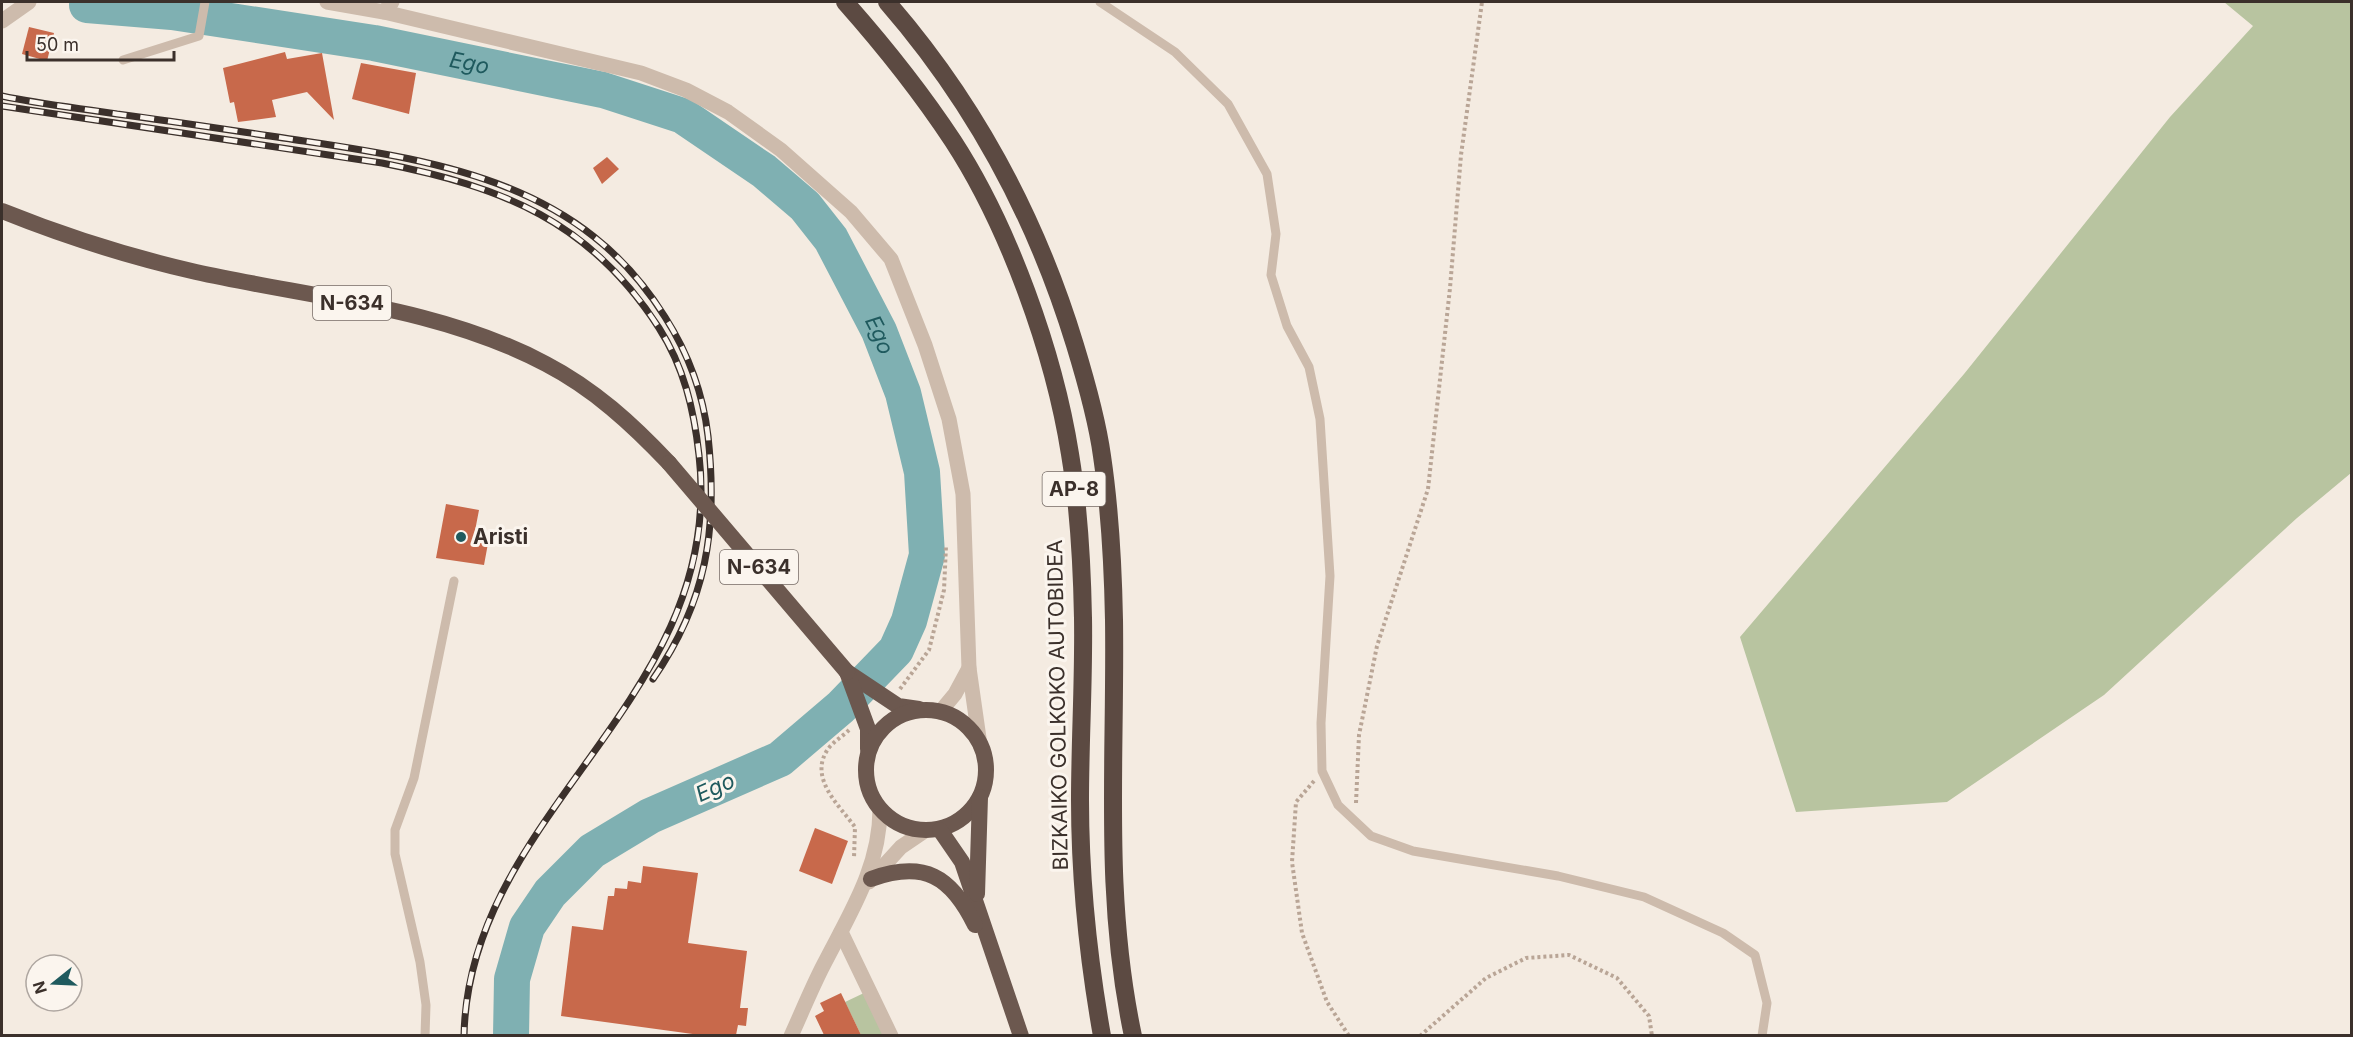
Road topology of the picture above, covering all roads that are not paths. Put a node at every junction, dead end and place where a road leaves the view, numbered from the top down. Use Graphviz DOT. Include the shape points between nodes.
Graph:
graph roads {
  1 [pos="29,2"];
  2 [pos="205,2"];
  3 [pos="327,2"];
  4 [pos="845,2"];
  5 [pos="887,2"];
  6 [pos="1100,2"];
  7 [pos="388,7"];
  8 [pos="2,21"];
  9 [pos="123,60"];
  10 [pos="2,211"];
  11 [pos="454,581"];
  12 [pos="969,668"];
  13 [pos="847,672"];
  14 [pos="923,710"];
  15 [pos="940,712"];
  16 [pos="980,745"];
  17 [pos="868,754"];
  18 [pos="980,795"];
  19 [pos="880,809"];
  20 [pos="933,830"];
  21 [pos="868,883"];
  22 [pos="977,907"];
  23 [pos="841,932"];
  24 [pos="993,961"];
  25 [pos="425,1035"];
  26 [pos="791,1035"];
  27 [pos="891,1035"];
  28 [pos="1021,1035"];
  29 [pos="1102,1035"];
  30 [pos="1133,1035"];
  31 [pos="1762,1035"];
  1 -- 8 [label="street"];
  2 -- 9 [label="lane" via="199,36"];
  3 -- 7 [label="street"];
  4 -- 29 [label="highway, BIZKAIKO GOLKOKO AUTOBIDEA / AP-8" via="892,55 954,143 1003,235 1031,307 1054,385 1070,453 1079,531 1083,619 1083,888 1091,974"];
  5 -- 30 [label="highway, AP-8" via="920,39 1004,169 1029,217 1060,295 1086,380 1102,454 1110,526 1114,621 1113,886"];
  6 -- 31 [label="lane" via="1174,52 1228,104 1267,174 1276,234 1271,275 1287,326 1310,367 1320,419 1330,576 1322,771 1338,805 1371,836 1413,851 1558,876 1644,897 1723,933 1755,955 1767,1003"];
  7 -- 12 [label="street" via="641,73 686,90 728,112 781,150 851,212 891,259 949,419 963,494"];
  10 -- 13 [label="highway, N-634, bridge" via="98,245 184,268 460,328 547,364 629,422 669,463"];
  11 -- 25 [label="lane" via="414,778 395,830 395,854 420,962 426,1005"];
  12 -- 15 [label="street"];
  12 -- 16 [label="street"];
  13 -- 14 [label="highway, N-634" via="898,706"];
  13 -- 17 [label="highway, N-634" via="868,729"];
  14 -- 15 [label="highway"];
  14 -- 17 [label="highway" via="888,723"];
  15 -- 16 [label="highway" via="957,719"];
  16 -- 18 [label="highway" via="985,779"];
  17 -- 19 [label="highway" via="870,792"];
  18 -- 20 [label="highway" via="970,810"];
  18 -- 22 [label="highway"];
  19 -- 20 [label="highway" via="909,827"];
  19 -- 21 [label="street" via="880,832"];
  20 -- 21 [label="street" via="901,847"];
  20 -- 22 [label="highway" via="962,862"];
  21 -- 23 [label="street"];
  21 -- 24 [label="highway" via="891,872 909,870 944,880 972,918"];
  22 -- 24 [label="highway"];
  23 -- 26 [label="street"];
  23 -- 27 [label="street"];
  24 -- 28 [label="highway"];
}
